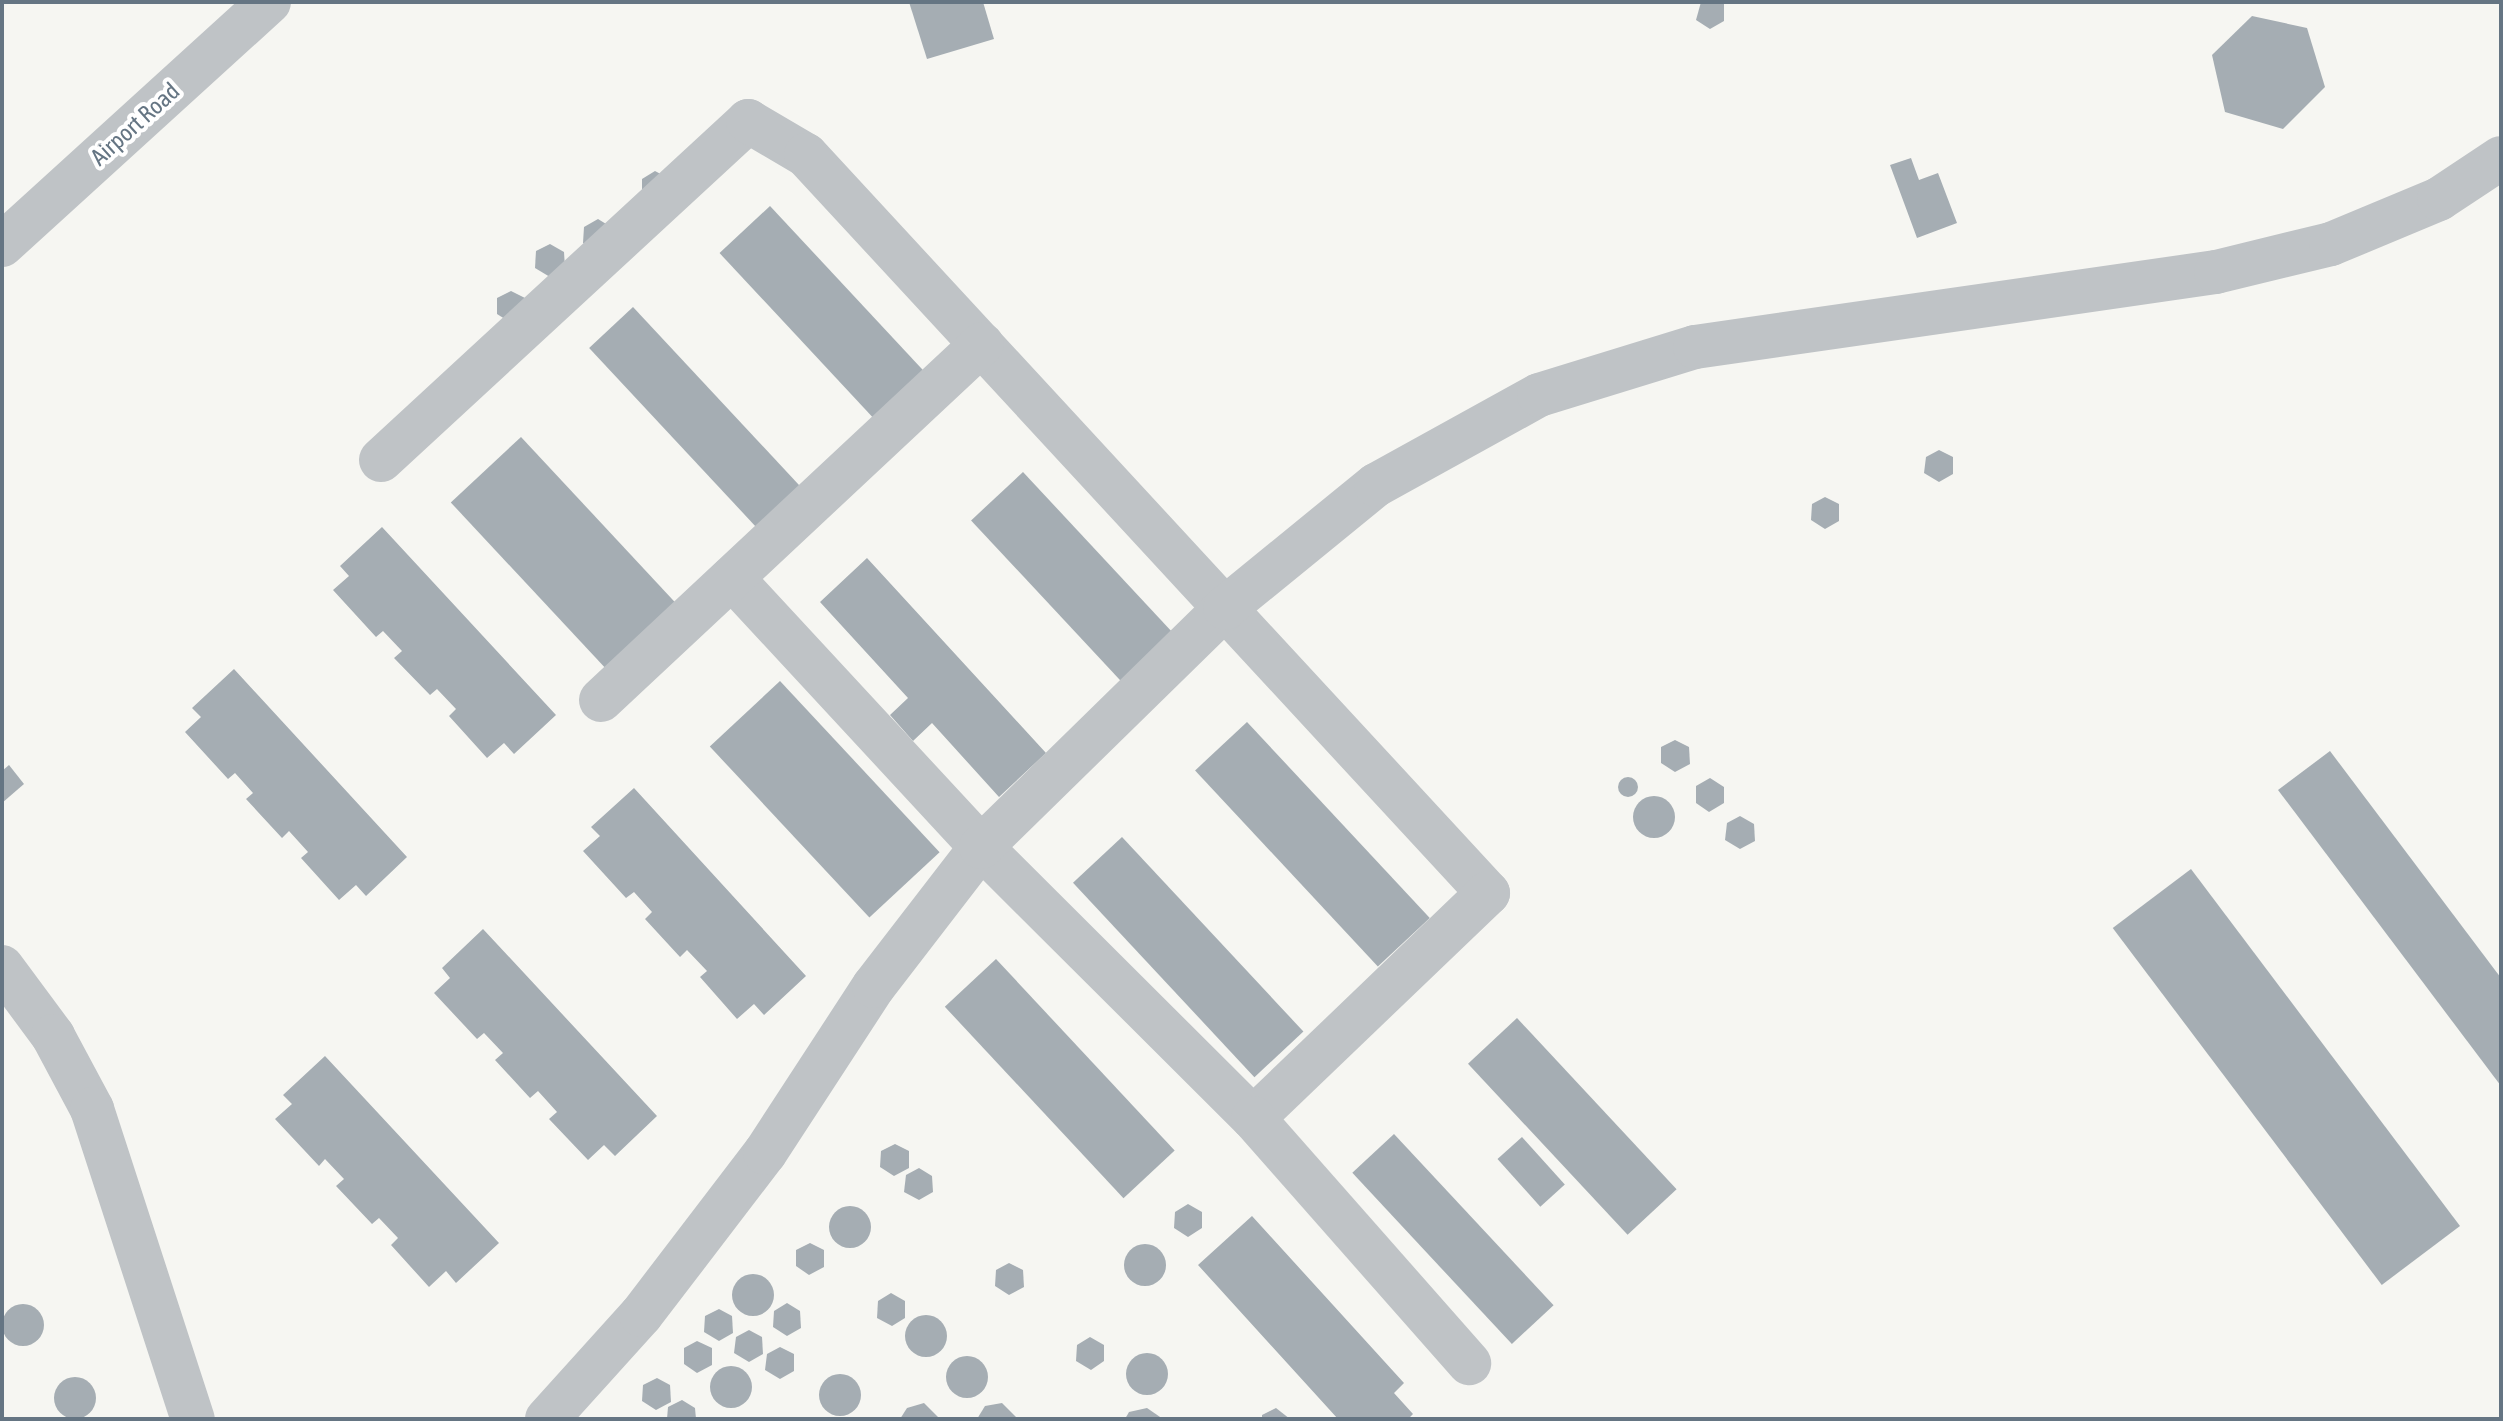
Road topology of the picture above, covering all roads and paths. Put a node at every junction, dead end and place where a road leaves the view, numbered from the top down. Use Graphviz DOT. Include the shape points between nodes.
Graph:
graph roads {
  1 [pos="269,2"];
  2 [pos="2501,158"];
  3 [pos="2,245"];
  4 [pos="982,344"];
  5 [pos="381,460"];
  6 [pos="732,578"];
  7 [pos="1225,608"];
  8 [pos="601,700"];
  9 [pos="981,847"];
  10 [pos="2,967"];
  11 [pos="1253,1118"];
  12 [pos="1469,1363"];
  13 [pos="193,1419"];
  14 [pos="547,1419"];
  1 -- 3 [label="street, Airport Road"];
  2 -- 7 [label="street" via="2439,199 2331,244 2259,262 1695,347 1539,395 1376,485"];
  4 -- 5 [label="street" via="806,155 748,121"];
  4 -- 6 [label="street"];
  4 -- 7 [label="street"];
  6 -- 8 [label="street"];
  6 -- 9 [label="street"];
  7 -- 9 [label="street"];
  7 -- 11 [label="street" via="1488,893"];
  9 -- 11 [label="street"];
  9 -- 14 [label="street" via="874,986 755,1165 641,1315"];
  10 -- 13 [label="street" via="53,1036 92,1109"];
  11 -- 12 [label="street"];
}
